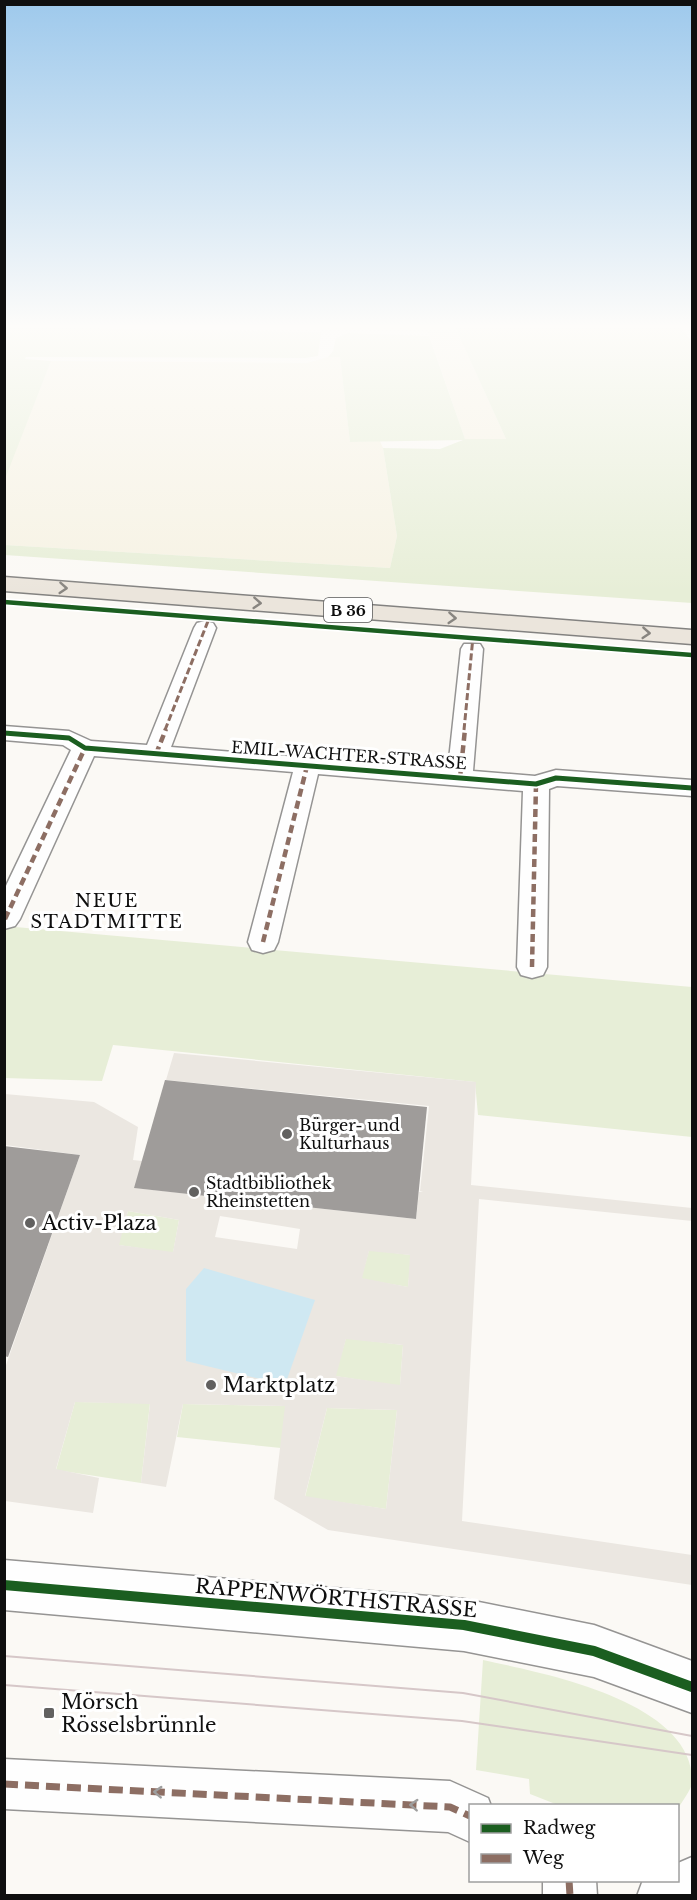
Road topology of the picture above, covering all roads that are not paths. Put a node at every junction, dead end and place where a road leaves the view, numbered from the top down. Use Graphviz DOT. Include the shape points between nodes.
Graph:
graph roads {
  1 [pos="4,563"];
  2 [pos="4,584"];
  3 [pos="364,589"];
  4 [pos="206,628"];
  5 [pos="693,637"];
  6 [pos="472,649"];
  7 [pos="4,734"];
  8 [pos="85,748"];
  9 [pos="156,754"];
  10 [pos="307,766"];
  11 [pos="460,778"];
  12 [pos="536,783"];
  13 [pos="693,788"];
  14 [pos="5,919"];
  15 [pos="263,942"];
  16 [pos="532,967"];
  17 [pos="4,1585"];
  18 [pos="693,1687"];
  19 [pos="4,1784"];
  20 [pos="469,1815"];
  21 [pos="693,1884"];
  22 [pos="663,1896"];
  1 -- 3 [label="main road, B 36"];
  2 -- 5 [label="main road, B 36, one-way"];
  4 -- 9 [label="street"];
  6 -- 11 [label="street"];
  7 -- 8 [label="street, EMIL-WACHTER-STRASSE" via="69,738"];
  8 -- 9 [label="street, EMIL-WACHTER-STRASSE"];
  8 -- 14 [label="street"];
  9 -- 10 [label="street, EMIL-WACHTER-STRASSE"];
  10 -- 11 [label="street, EMIL-WACHTER-STRASSE"];
  10 -- 15 [label="street"];
  11 -- 12 [label="street, EMIL-WACHTER-STRASSE"];
  12 -- 13 [label="street, EMIL-WACHTER-STRASSE" via="556,778"];
  12 -- 16 [label="street"];
  17 -- 18 [label="street, RAPPENWÖRTHSTRASSE" via="464,1625 594,1651"];
  20 -- 19 [label="street, one-way" via="450,1807"];
  21 -- 22 [label="street"];
}
